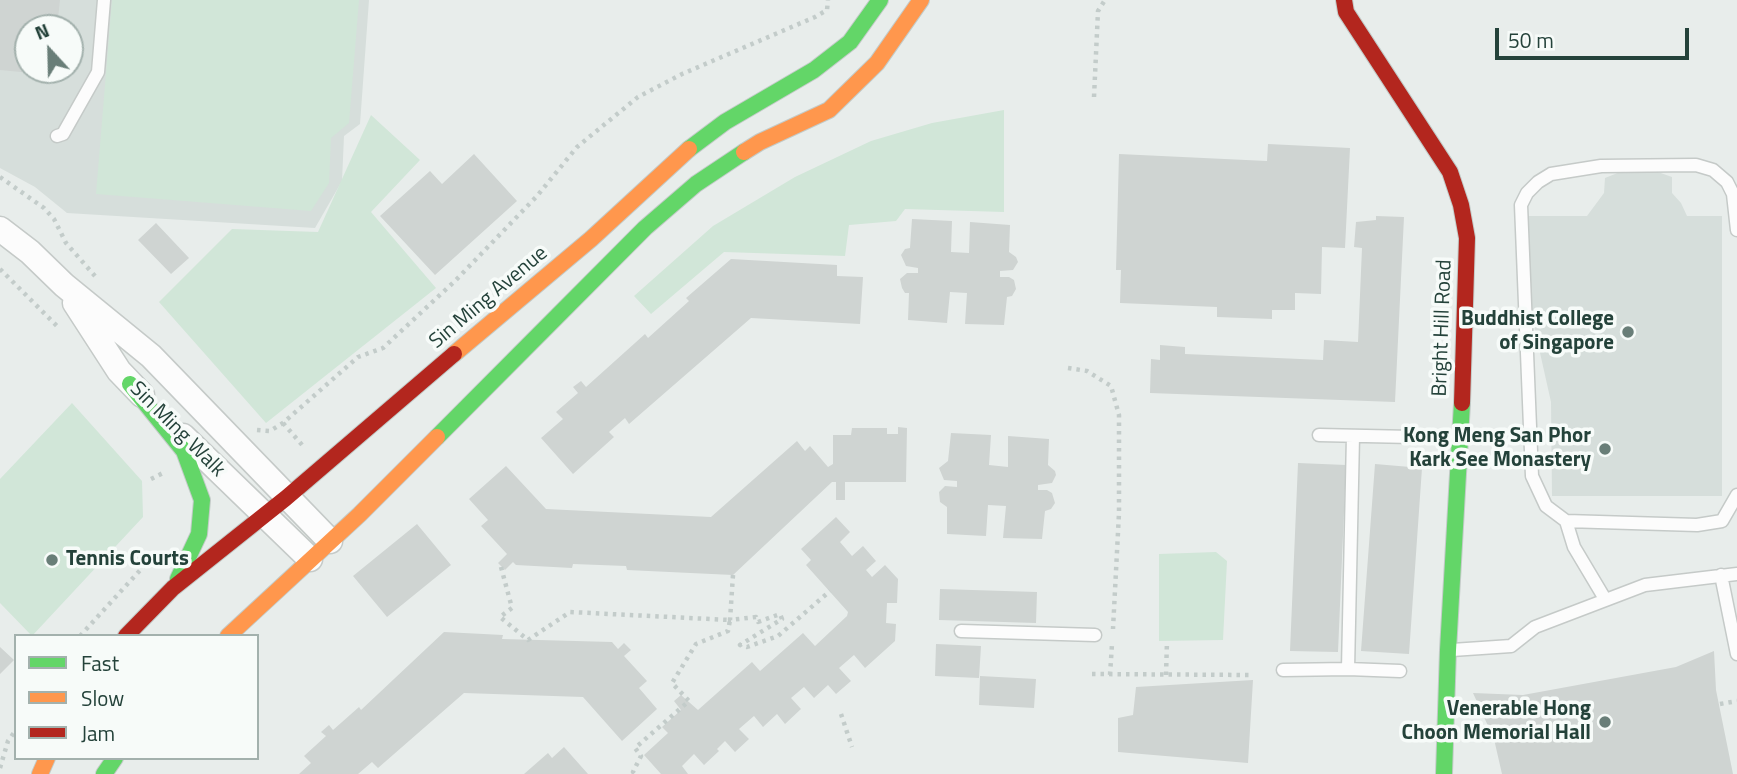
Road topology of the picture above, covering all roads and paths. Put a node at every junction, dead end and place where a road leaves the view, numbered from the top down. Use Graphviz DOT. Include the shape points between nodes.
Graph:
graph roads {
  1 [pos="104,0"];
  2 [pos="828,0"];
  3 [pos="880,0"];
  4 [pos="921,0"];
  5 [pos="1105,0"];
  6 [pos="1344,0"];
  7 [pos="1094,97"];
  8 [pos="57,136"];
  9 [pos="0,177"];
  10 [pos="0,229"];
  11 [pos="1737,230"];
  12 [pos="103,283"];
  13 [pos="64,285"];
  14 [pos="1068,368"];
  15 [pos="130,384"];
  16 [pos="251,430"];
  17 [pos="1319,435"];
  18 [pos="1353,436"];
  19 [pos="1460,438"];
  20 [pos="1737,495"];
  21 [pos="286,498"];
  22 [pos="264,516"];
  23 [pos="1566,521"];
  24 [pos="330,541"];
  25 [pos="155,554"];
  26 [pos="310,559"];
  27 [pos="501,567"];
  28 [pos="1737,574"];
  29 [pos="733,575"];
  30 [pos="1721,575"];
  31 [pos="173,588"];
  32 [pos="830,591"];
  33 [pos="1605,599"];
  34 [pos="730,620"];
  35 [pos="961,631"];
  36 [pos="82,634"];
  37 [pos="128,634"];
  38 [pos="230,634"];
  39 [pos="1095,635"];
  40 [pos="1167,641"];
  41 [pos="1448,650"];
  42 [pos="1737,654"];
  43 [pos="1348,669"];
  44 [pos="1283,670"];
  45 [pos="1400,671"];
  46 [pos="1092,674"];
  47 [pos="1110,675"];
  48 [pos="1166,675"];
  49 [pos="1249,675"];
  50 [pos="1737,701"];
  51 [pos="1720,704"];
  52 [pos="841,714"];
  53 [pos="14,733"];
  54 [pos="852,747"];
  55 [pos="0,768"];
  56 [pos="635,774"];
  57 [pos="1444,774"];
  1 -- 8 [label="lane" via="98,72 63,134"];
  2 -- 16 [label="path" via="827,10 815,17 638,97 577,147 456,280 383,348 358,357 283,423 270,431"];
  3 -- 21 [label="main road, Sin Ming Avenue" via="850,42 677,157 591,239"];
  4 -- 24 [label="main road" via="877,63 829,110 760,142 696,184 645,228"];
  5 -- 7 [label="path" via="1098,11"];
  6 -- 19 [label="main road, Bright Hill Road" via="1346,12 1450,173 1461,205 1467,238"];
  9 -- 12 [label="path" via="44,208 66,243"];
  10 -- 13 [label="street, Sin Ming Walk"];
  11 -- 23 [label="lane" via="1734,194 1727,182 1713,170 1696,165 1569,171 1551,174 1527,193 1521,205 1532,476 1546,506"];
  13 -- 15 [label="street, Sin Ming Walk"];
  13 -- 21 [label="street, Sin Ming Walk" via="151,356"];
  14 -- 47 [label="path" via="1087,370 1111,386 1119,415"];
  15 -- 22 [label="street, Sin Ming Walk"];
  15 -- 31 [label="main road" via="184,451 202,500 199,534"];
  17 -- 18 [label="lane"];
  18 -- 19 [label="lane"];
  18 -- 43 [label="lane"];
  19 -- 41 [label="main road, Bright Hill Road"];
  20 -- 23 [label="lane" via="1722,521 1697,525"];
  21 -- 22 [label="main road, Sin Ming Avenue"];
  21 -- 24 [label="street, Sin Ming Walk"];
  22 -- 26 [label="street, Sin Ming Walk"];
  22 -- 31 [label="main road, Sin Ming Avenue"];
  23 -- 33 [label="lane" via="1574,547"];
  24 -- 26 [label="main road"];
  25 -- 36 [label="path"];
  26 -- 38 [label="main road"];
  27 -- 34 [label="path" via="512,608 500,617 528,640 570,611"];
  28 -- 30 [label="lane"];
  29 -- 34 [label="path"];
  30 -- 33 [label="lane" via="1645,585"];
  30 -- 42 [label="lane"];
  31 -- 37 [label="main road, Sin Ming Avenue"];
  32 -- 34 [label="path" via="778,636 760,644 740,645 782,619 780,614 758,622 756,617"];
  33 -- 41 [label="lane" via="1535,627 1511,646"];
  34 -- 56 [label="path" via="729,631 696,644 672,683 689,701 635,748 641,756"];
  35 -- 39 [label="lane"];
  40 -- 48 [label="path"];
  41 -- 57 [label="main road, Bright Hill Road"];
  43 -- 44 [label="lane"];
  43 -- 45 [label="lane"];
  46 -- 47 [label="path"];
  47 -- 48 [label="path"];
  48 -- 49 [label="path"];
  50 -- 51 [label="path"];
  52 -- 54 [label="path"];
  53 -- 55 [label="path"];
}
